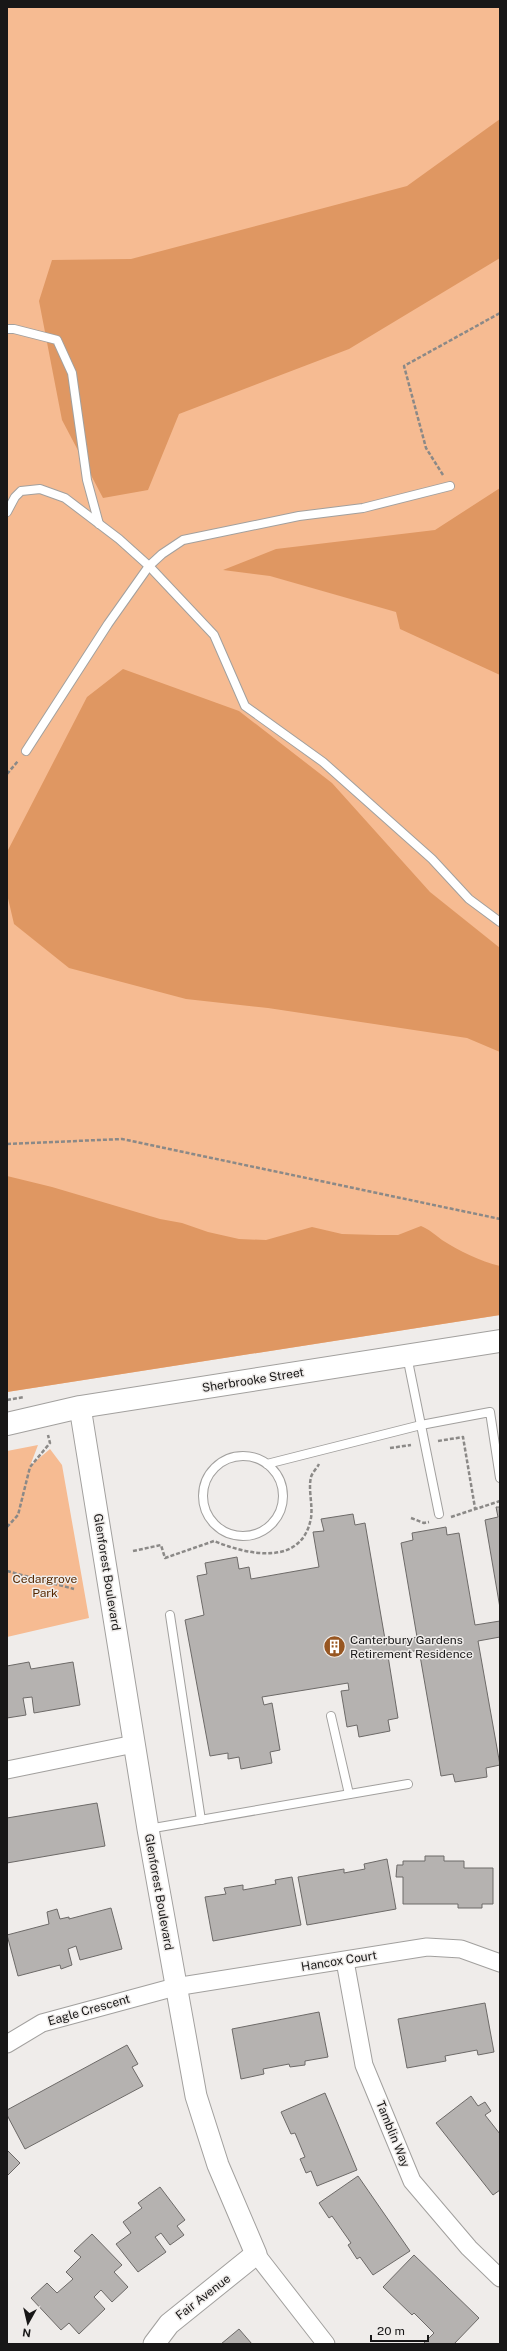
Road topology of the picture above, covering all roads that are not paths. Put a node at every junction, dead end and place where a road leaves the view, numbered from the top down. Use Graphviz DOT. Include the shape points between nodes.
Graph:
graph roads {
  1 [pos="7,329"];
  2 [pos="450,486"];
  3 [pos="7,512"];
  4 [pos="99,524"];
  5 [pos="149,566"];
  6 [pos="26,751"];
  7 [pos="500,922"];
  8 [pos="500,1341"];
  9 [pos="407,1356"];
  10 [pos="80,1407"];
  11 [pos="7,1424"];
  12 [pos="421,1425"];
  13 [pos="267,1464"];
  14 [pos="500,1478"];
  15 [pos="440,1518"];
  16 [pos="170,1615"];
  17 [pos="331,1716"];
  18 [pos="134,1744"];
  19 [pos="7,1770"];
  20 [pos="408,1784"];
  21 [pos="349,1794"];
  22 [pos="201,1820"];
  23 [pos="148,1829"];
  24 [pos="345,1960"];
  25 [pos="500,1963"];
  26 [pos="175,1987"];
  27 [pos="7,2044"];
  28 [pos="256,2254"];
  29 [pos="500,2278"];
  30 [pos="154,2344"];
  31 [pos="326,2344"];
  1 -- 4 [label="lane" via="57,340 72,373 87,480"];
  2 -- 5 [label="lane" via="363,508 299,516 183,540"];
  3 -- 4 [label="lane" via="21,491 40,489 65,498"];
  4 -- 5 [label="lane"];
  5 -- 6 [label="lane" via="108,624"];
  5 -- 7 [label="lane" via="214,636 245,706 323,762 432,859 469,899"];
  8 -- 9 [label="main road, Sherbrooke Street"];
  9 -- 10 [label="main road, Sherbrooke Street"];
  9 -- 12 [label="lane"];
  10 -- 11 [label="main road, Sherbrooke Street"];
  10 -- 18 [label="street, Glenforest Boulevard"];
  12 -- 13 [label="lane"];
  12 -- 14 [label="lane" via="490,1412"];
  12 -- 15 [label="lane"];
  13 -- 13 [label="lane" via="256,1458 243,1456 230,1458 219,1464 204,1485 203,1498 212,1522 234,1535 248,1536 261,1532 272,1524 283,1500 282,1487 276,1474"];
  16 -- 22 [label="lane"];
  17 -- 21 [label="lane"];
  18 -- 19 [label="street"];
  18 -- 23 [label="street, Glenforest Boulevard"];
  20 -- 21 [label="lane"];
  21 -- 22 [label="lane"];
  22 -- 23 [label="lane"];
  23 -- 26 [label="street, Glenforest Boulevard"];
  24 -- 25 [label="street, Hancox Court" via="427,1947 461,1949"];
  24 -- 26 [label="street, Hancox Court"];
  24 -- 29 [label="street, Tamblin Way" via="364,2065 412,2180 469,2248"];
  26 -- 27 [label="street, Eagle Crescent" via="42,2023"];
  26 -- 28 [label="street, Glenforest Boulevard" via="196,2096 205,2127 218,2165"];
  28 -- 30 [label="street, Fair Avenue" via="169,2324"];
  28 -- 31 [label="street, Glenforest Boulevard"];
}
